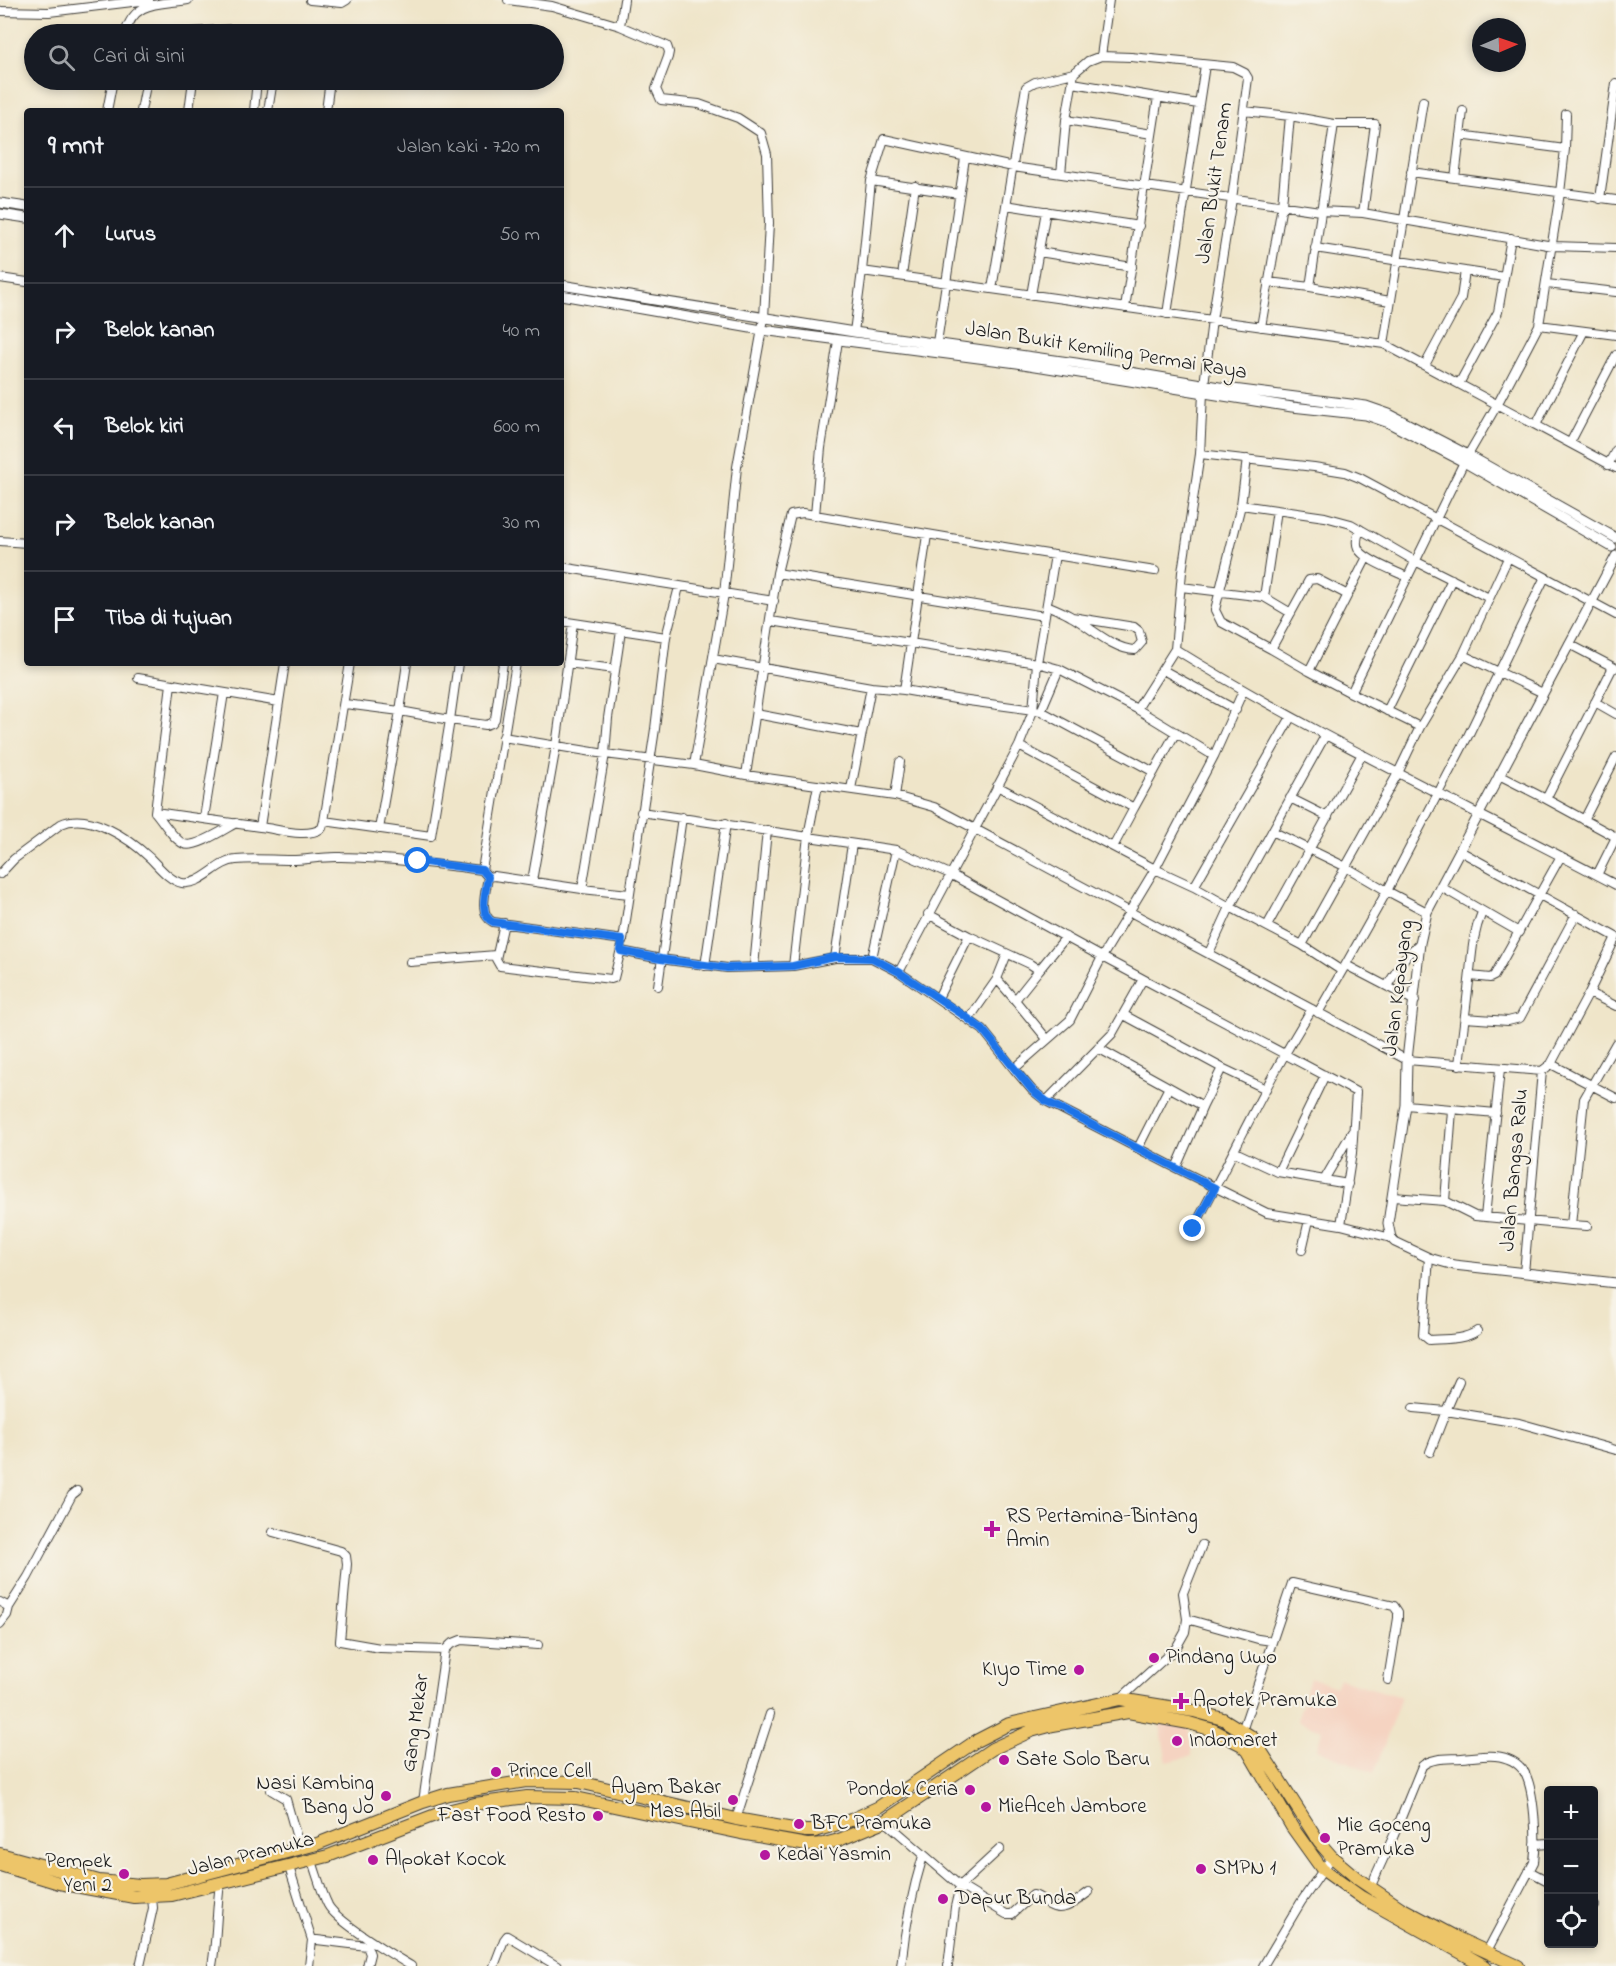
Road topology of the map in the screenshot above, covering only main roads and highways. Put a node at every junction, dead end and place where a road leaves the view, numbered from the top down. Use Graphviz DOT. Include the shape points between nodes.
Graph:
graph roads {
  1 [pos="526,1781"];
  2 [pos="579,1782"];
  3 [pos="527,1797"];
  4 [pos="576,1798"];
  5 [pos="0,1854"];
  6 [pos="0,1865"];
  7 [pos="60,1878"];
  8 [pos="1457,1944"];
  9 [pos="1483,1966"];
  10 [pos="1518,1966"];
  1 -- 2 [label="main road, Jalan Pramuka"];
  1 -- 3 [label="main road"];
  1 -- 7 [label="main road, Jalan Pramuka" via="448,1794 318,1844 158,1884"];
  2 -- 4 [label="main road"];
  2 -- 8 [label="main road, Jalan Pramuka" via="736,1820 815,1831 879,1807 976,1741 1009,1724 1120,1699 1194,1711 1222,1719 1252,1737 1309,1828 1332,1857 1370,1888"];
  3 -- 4 [label="main road, Jalan Pramuka"];
  3 -- 7 [label="main road, Jalan Pramuka" via="443,1812 312,1861 172,1895 134,1897"];
  4 -- 8 [label="main road, Jalan Pramuka" via="807,1845 839,1840 885,1821 975,1758 1031,1731 1128,1713 1197,1725 1242,1745 1323,1869 1361,1897"];
  5 -- 7 [label="main road, Jalan Pramuka"];
  6 -- 7 [label="main road, Jalan Pramuka"];
  8 -- 9 [label="main road, Jalan Pramuka"];
  8 -- 10 [label="main road, Jalan Pramuka" via="1487,1951"];
}
